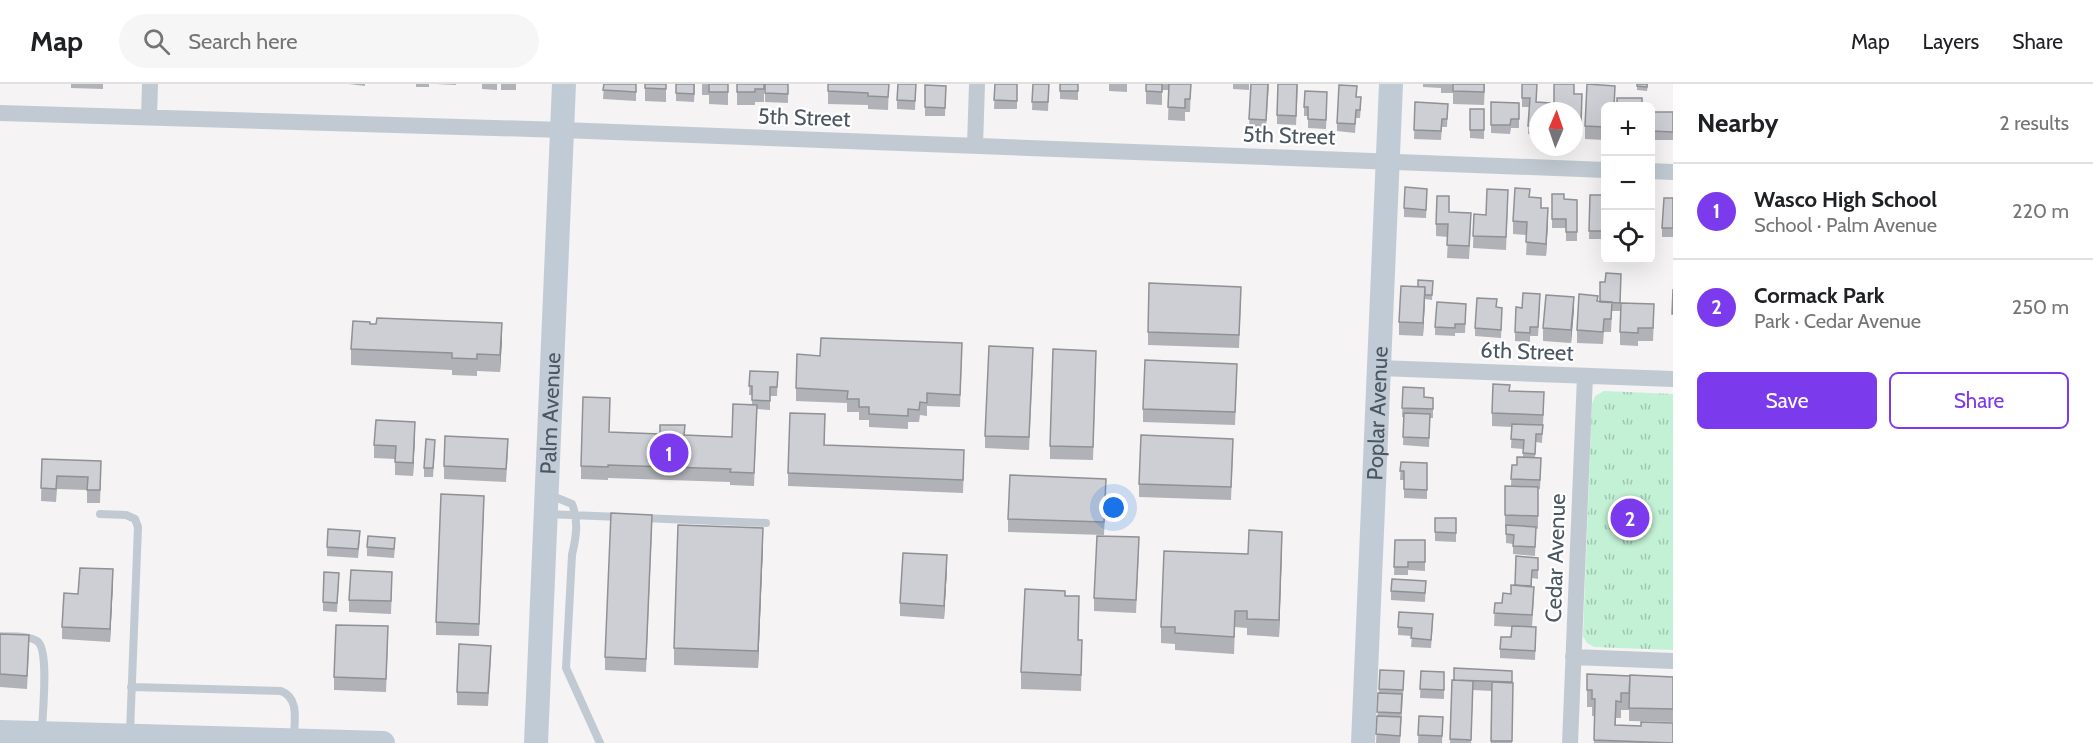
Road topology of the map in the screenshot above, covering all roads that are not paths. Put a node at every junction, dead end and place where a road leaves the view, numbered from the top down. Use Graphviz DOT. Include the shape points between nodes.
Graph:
graph roads {
  1 [pos="150,84"];
  2 [pos="564,84"];
  3 [pos="977,84"];
  4 [pos="1391,84"];
  5 [pos="0,113"];
  6 [pos="149,117"];
  7 [pos="562,130"];
  8 [pos="975,146"];
  9 [pos="1387,161"];
  10 [pos="1601,170"];
  11 [pos="1655,171"];
  12 [pos="1673,172"];
  13 [pos="1379,368"];
  14 [pos="1585,376"];
  15 [pos="1673,379"];
  16 [pos="546,504"];
  17 [pos="100,514"];
  18 [pos="576,515"];
  19 [pos="766,523"];
  20 [pos="0,636"];
  21 [pos="1573,657"];
  22 [pos="1673,661"];
  23 [pos="131,687"];
  24 [pos="0,732"];
  25 [pos="42,733"];
  26 [pos="125,738"];
  27 [pos="293,741"];
  28 [pos="365,743"];
  29 [pos="383,743"];
  30 [pos="536,743"];
  31 [pos="600,743"];
  32 [pos="1363,743"];
  33 [pos="1570,743"];
  1 -- 6 [label="street"];
  2 -- 7 [label="main road, Palm Avenue"];
  3 -- 8 [label="street"];
  4 -- 9 [label="main road, Poplar Avenue"];
  5 -- 6 [label="street, 5th Street"];
  6 -- 7 [label="street, 5th Street"];
  7 -- 8 [label="street, 5th Street"];
  7 -- 16 [label="main road, Palm Avenue"];
  8 -- 9 [label="street, 5th Street"];
  9 -- 10 [label="street, 5th Street"];
  9 -- 13 [label="main road, Poplar Avenue"];
  11 -- 12 [label="street"];
  13 -- 14 [label="street, 6th Street"];
  13 -- 32 [label="main road, Poplar Avenue"];
  14 -- 15 [label="street, 6th Street"];
  14 -- 21 [label="street, Cedar Avenue"];
  16 -- 18 [label="lane"];
  16 -- 18 [label="lane" via="572,504"];
  16 -- 30 [label="main road, Palm Avenue"];
  17 -- 23 [label="lane" via="126,515 135,519 138,526"];
  18 -- 19 [label="lane"];
  18 -- 31 [label="lane" via="566,668"];
  20 -- 25 [label="lane" via="35,639 44,652"];
  21 -- 22 [label="street"];
  21 -- 33 [label="street, Cedar Avenue"];
  23 -- 26 [label="lane"];
  23 -- 27 [label="lane" via="281,691 291,697 294,705"];
  24 -- 25 [label="main road"];
  25 -- 26 [label="main road"];
  26 -- 27 [label="main road"];
  27 -- 28 [label="main road"];
  28 -- 29 [label="main road"];
}
